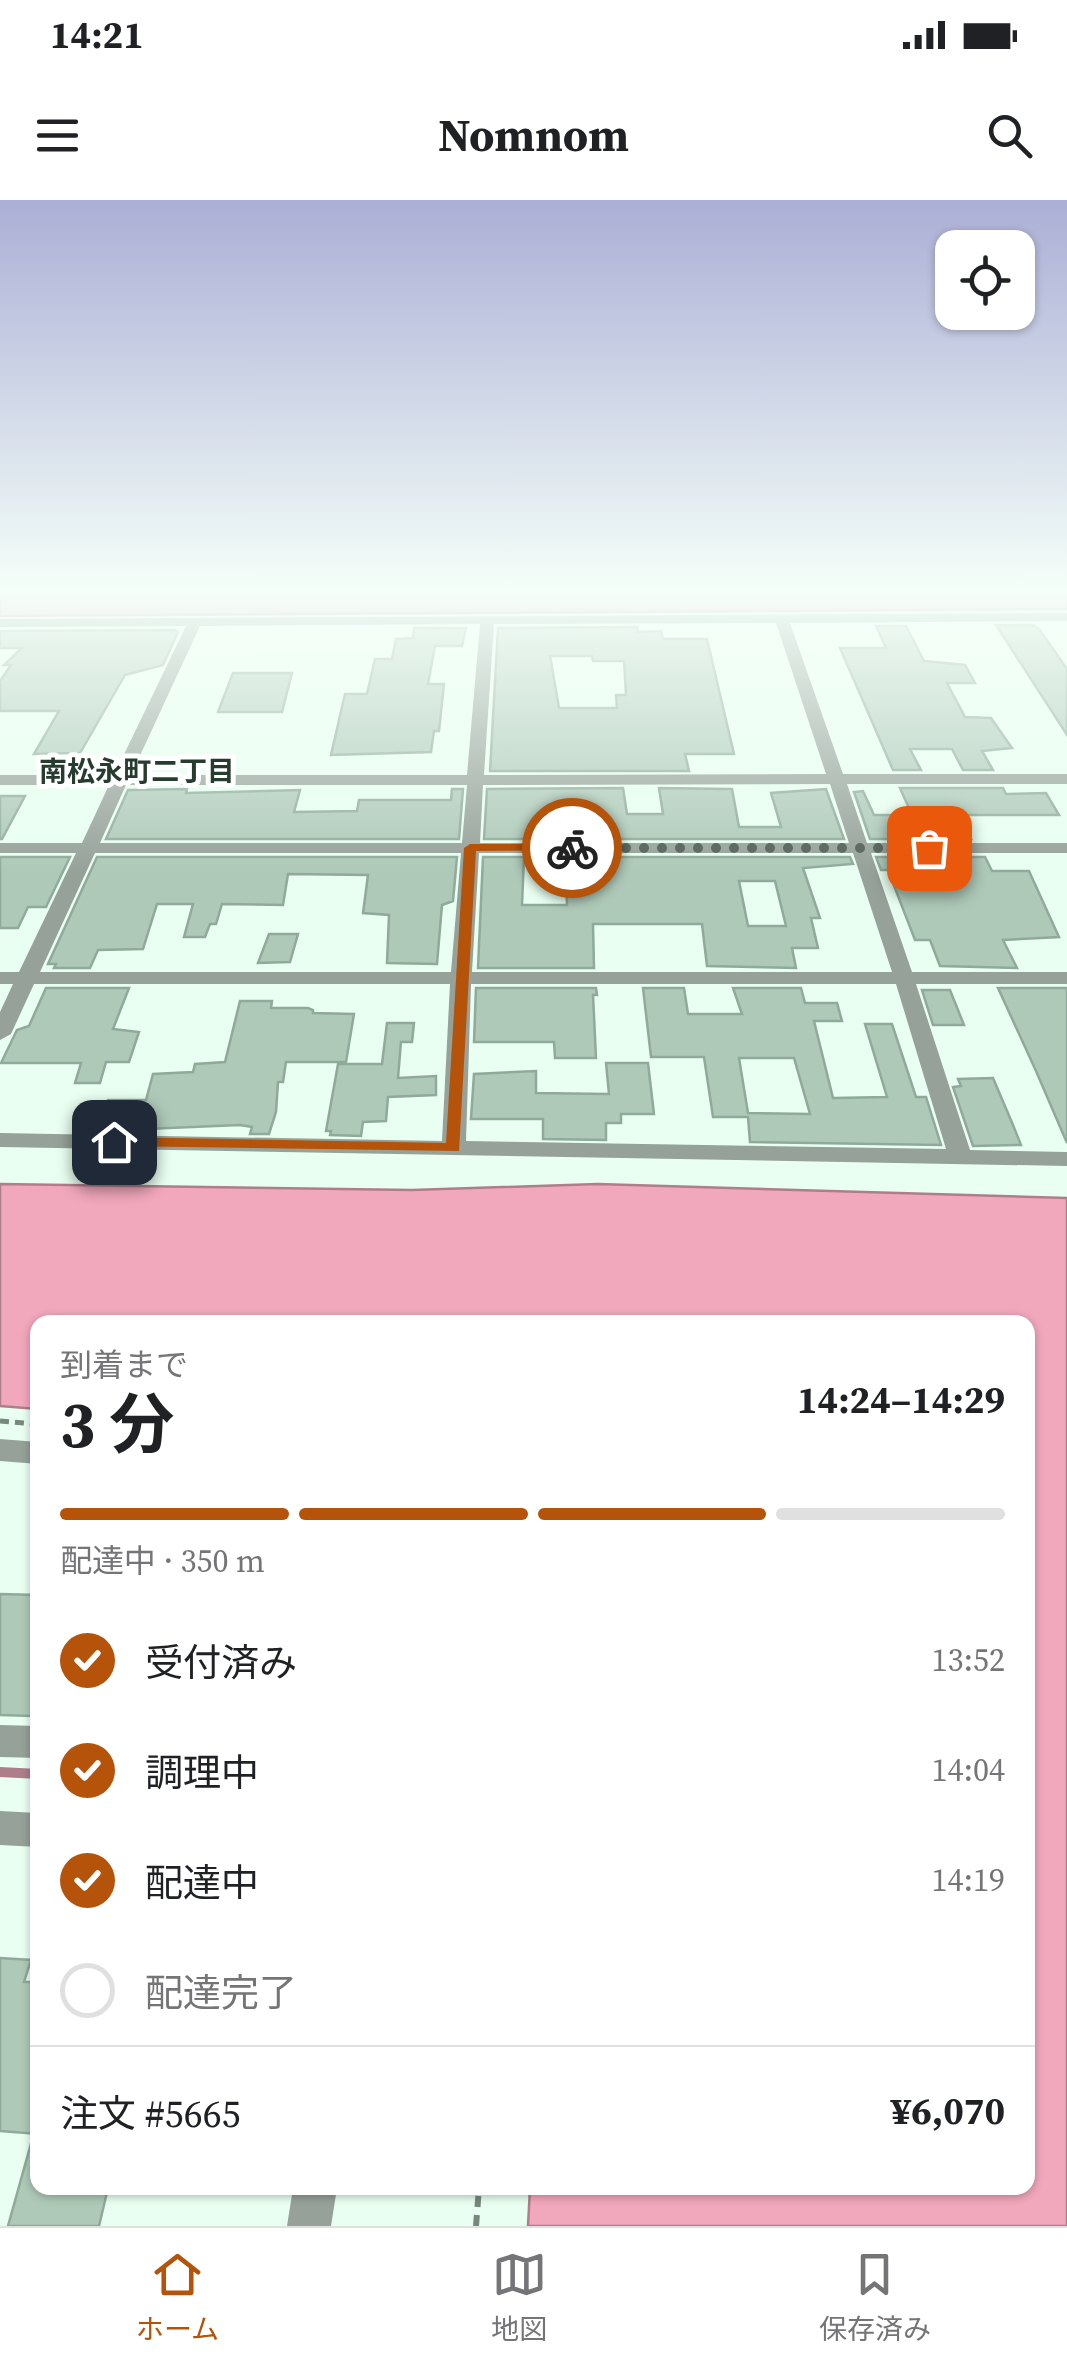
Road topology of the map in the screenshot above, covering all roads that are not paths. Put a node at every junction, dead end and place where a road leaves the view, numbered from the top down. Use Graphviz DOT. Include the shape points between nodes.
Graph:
graph roads {
  1 [pos="166,684"];
  2 [pos="482,684"];
  3 [pos="804,684"];
  4 [pos="0,780"];
  5 [pos="121,780"];
  6 [pos="475,780"];
  7 [pos="836,780"];
  8 [pos="1067,780"];
  9 [pos="0,848"];
  10 [pos="88,848"];
  11 [pos="470,848"];
  12 [pos="860,848"];
  13 [pos="1067,848"];
  14 [pos="0,978"];
  15 [pos="27,978"];
  16 [pos="461,978"];
  17 [pos="904,978"];
  18 [pos="1067,978"];
  19 [pos="0,1034"];
  20 [pos="0,1140"];
  21 [pos="454,1148"];
  22 [pos="960,1156"];
  23 [pos="1067,1159"];
  24 [pos="0,1450"];
  25 [pos="30,1452"];
  26 [pos="0,1741"];
  27 [pos="30,1742"];
  28 [pos="0,1828"];
  29 [pos="30,1830"];
  30 [pos="314,2195"];
  31 [pos="309,2226"];
  1 -- 5 [label="street"];
  2 -- 6 [label="street"];
  3 -- 7 [label="street"];
  4 -- 5 [label="street"];
  5 -- 6 [label="street"];
  5 -- 10 [label="street"];
  6 -- 7 [label="street"];
  6 -- 11 [label="street"];
  7 -- 8 [label="street"];
  7 -- 12 [label="street"];
  9 -- 10 [label="street"];
  10 -- 11 [label="street"];
  10 -- 15 [label="street"];
  11 -- 12 [label="street"];
  11 -- 16 [label="street"];
  12 -- 13 [label="street"];
  12 -- 17 [label="street"];
  14 -- 15 [label="street"];
  15 -- 16 [label="street"];
  15 -- 19 [label="street"];
  16 -- 17 [label="street"];
  16 -- 21 [label="street"];
  17 -- 18 [label="street"];
  17 -- 22 [label="street"];
  20 -- 21 [label="street"];
  21 -- 22 [label="street"];
  22 -- 23 [label="street"];
  24 -- 25 [label="street"];
  26 -- 27 [label="street"];
  28 -- 29 [label="street"];
  30 -- 31 [label="street"];
}
